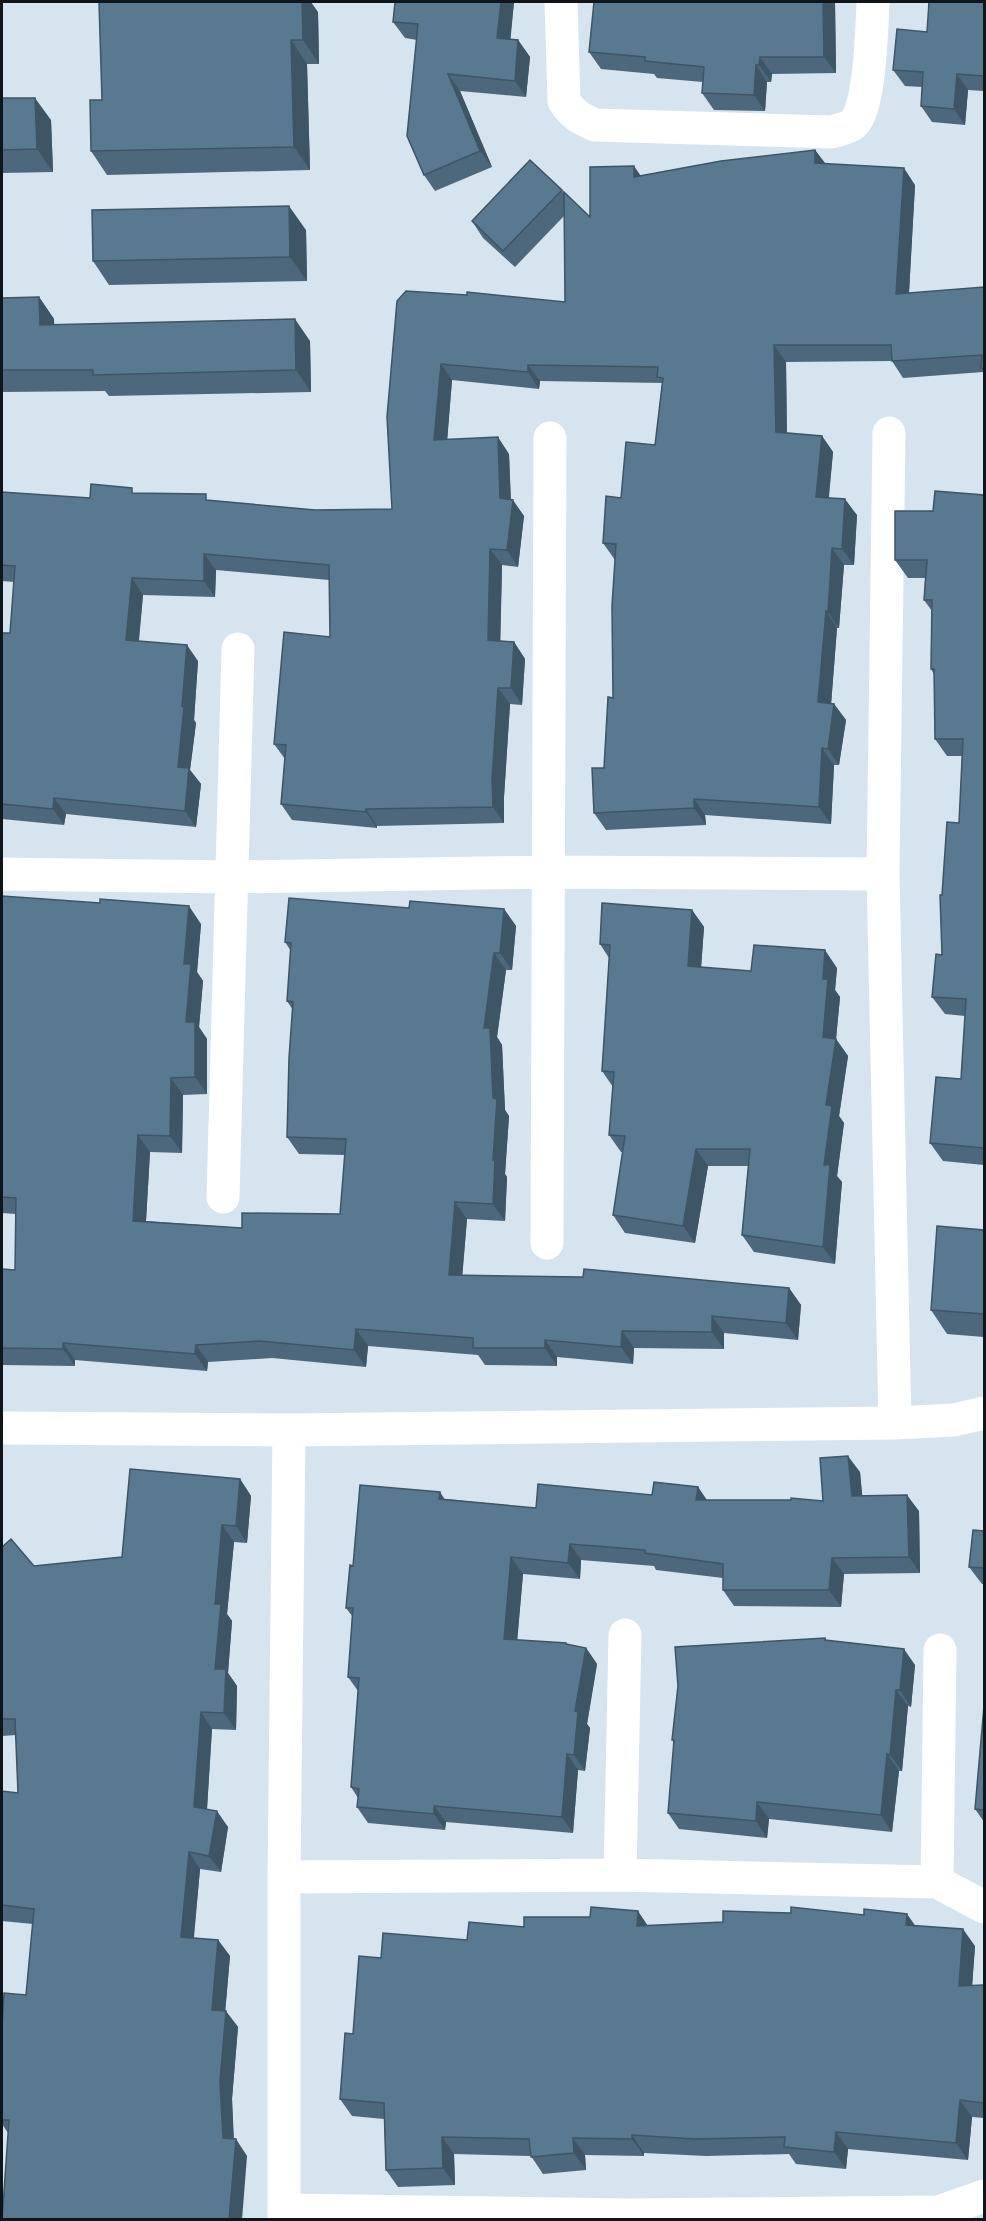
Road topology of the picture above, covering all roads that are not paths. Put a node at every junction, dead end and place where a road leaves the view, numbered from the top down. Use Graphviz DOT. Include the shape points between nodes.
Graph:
graph roads {
  1 [pos="561,2"];
  2 [pos="873,2"];
  3 [pos="889,434"];
  4 [pos="550,438"];
  5 [pos="238,649"];
  6 [pos="548,872"];
  7 [pos="2,874"];
  8 [pos="883,874"];
  9 [pos="232,877"];
  10 [pos="223,1197"];
  11 [pos="547,1244"];
  12 [pos="984,1413"];
  13 [pos="895,1423"];
  14 [pos="2,1428"];
  15 [pos="289,1430"];
  16 [pos="625,1635"];
  17 [pos="940,1650"];
  18 [pos="620,1875"];
  19 [pos="284,1877"];
  20 [pos="937,1882"];
  21 [pos="984,1907"];
  22 [pos="984,2196"];
  23 [pos="285,2215"];
  24 [pos="938,2216"];
  25 [pos="627,2217"];
  1 -- 2 [label="street" via="564,101 581,119 595,125 831,132 853,124 862,107"];
  3 -- 8 [label="street"];
  4 -- 6 [label="street"];
  5 -- 9 [label="street"];
  6 -- 8 [label="street"];
  6 -- 9 [label="street"];
  6 -- 11 [label="street"];
  7 -- 9 [label="street"];
  8 -- 13 [label="street"];
  9 -- 10 [label="street"];
  12 -- 13 [label="street" via="954,1420"];
  13 -- 15 [label="street"];
  14 -- 15 [label="street"];
  15 -- 19 [label="street"];
  16 -- 18 [label="street"];
  17 -- 20 [label="street"];
  18 -- 19 [label="street"];
  18 -- 20 [label="street"];
  19 -- 23 [label="street"];
  20 -- 21 [label="street"];
  22 -- 24 [label="street"];
  23 -- 25 [label="street"];
  24 -- 25 [label="street"];
}
